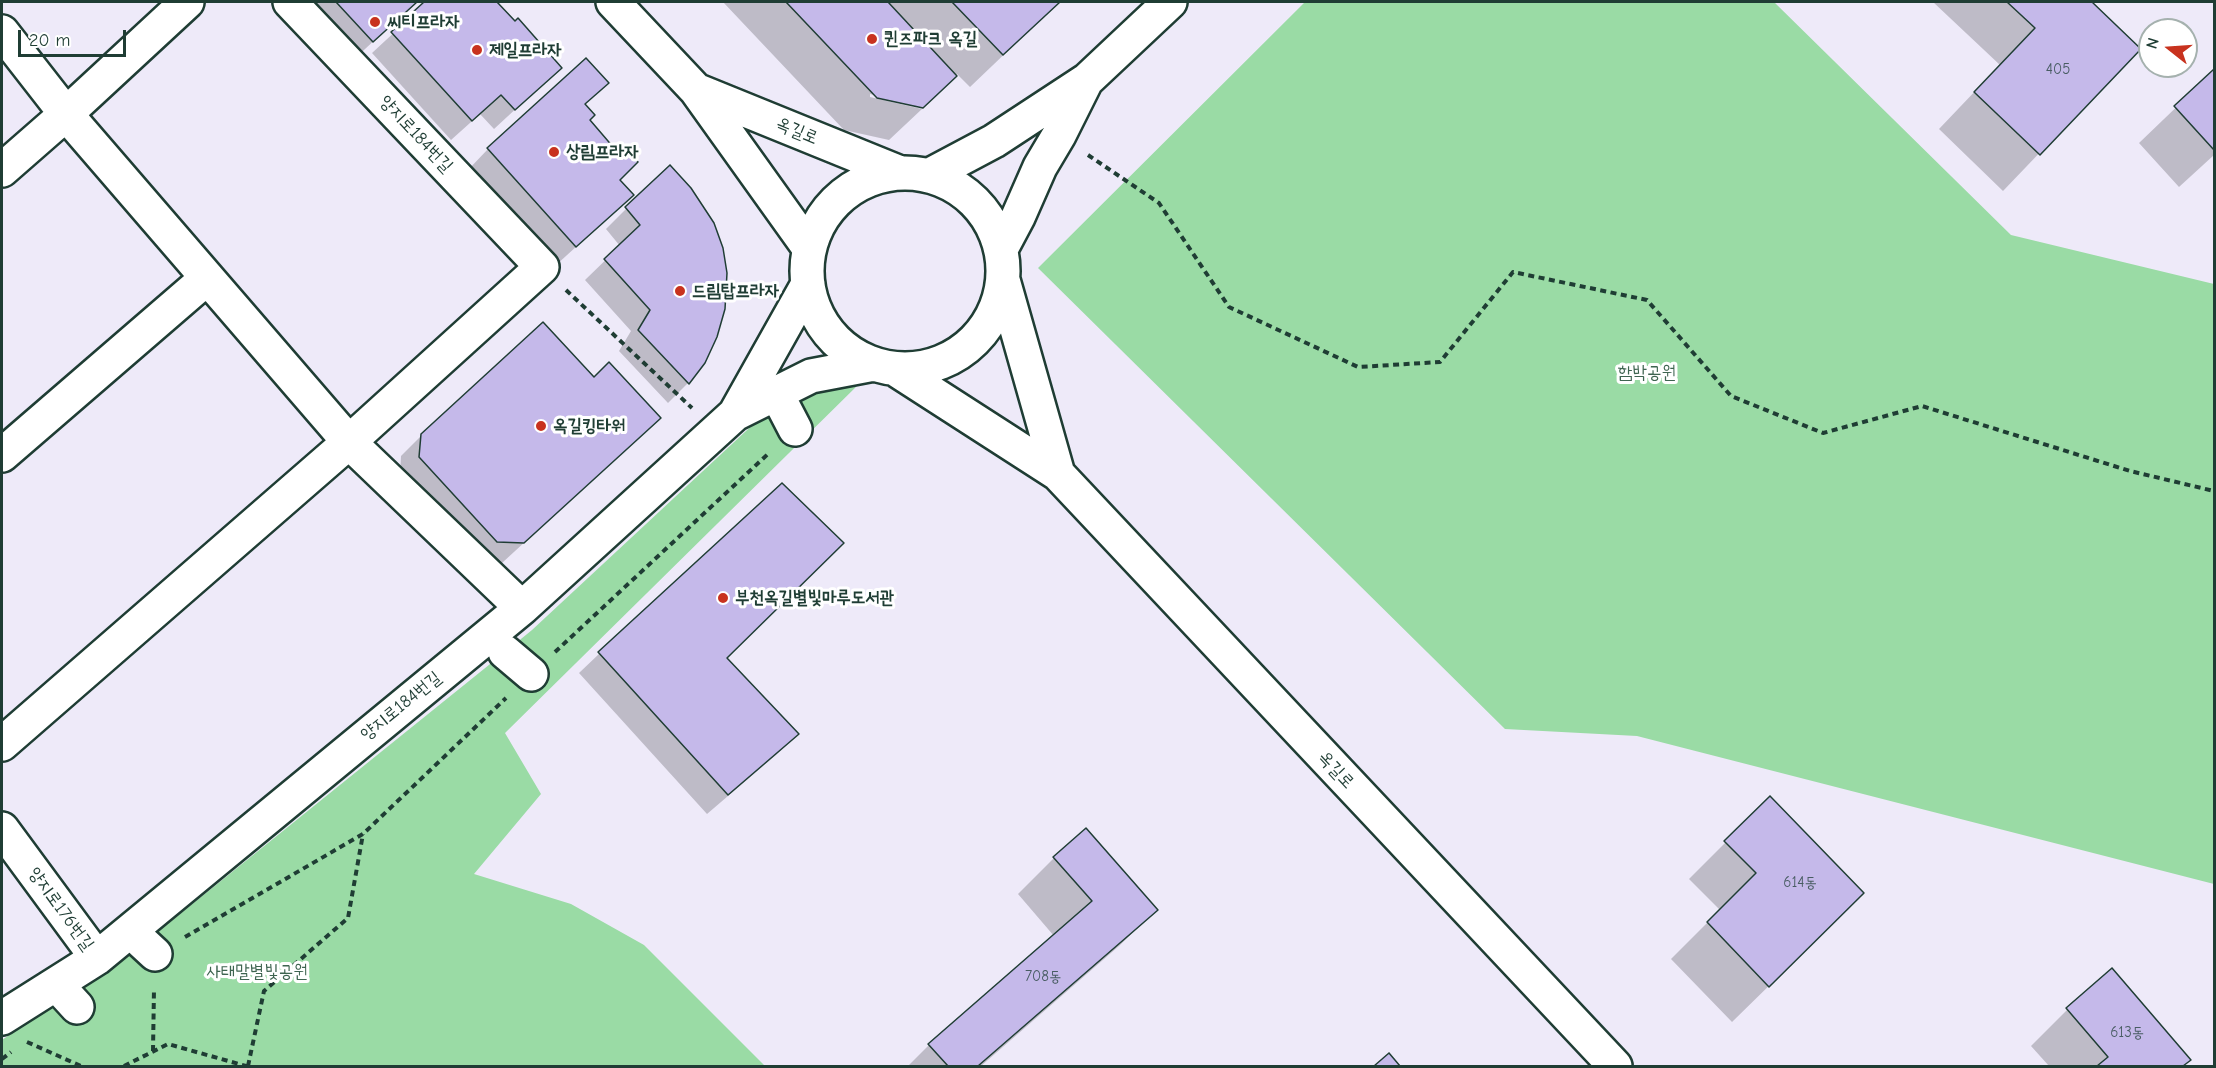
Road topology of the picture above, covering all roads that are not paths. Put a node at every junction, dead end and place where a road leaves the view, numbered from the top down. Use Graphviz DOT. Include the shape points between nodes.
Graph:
graph roads {
  1 [pos="187,2"];
  2 [pos="290,2"];
  3 [pos="613,2"];
  4 [pos="1167,2"];
  5 [pos="2,32"];
  6 [pos="1087,80"];
  7 [pos="696,90"];
  8 [pos="66,114"];
  9 [pos="2,170"];
  10 [pos="898,172"];
  11 [pos="930,175"];
  12 [pos="809,248"];
  13 [pos="1002,265"];
  14 [pos="207,278"];
  15 [pos="808,284"];
  16 [pos="884,367"];
  17 [pos="725,423"];
  18 [pos="349,442"];
  19 [pos="2,455"];
  20 [pos="1058,474"];
  21 [pos="522,608"];
  22 [pos="505,652"];
  23 [pos="531,674"];
  24 [pos="2,744"];
  25 [pos="2,829"];
  26 [pos="97,958"];
  27 [pos="2,1018"];
  28 [pos="1615,1066"];
  1 -- 8 [label="street"];
  2 -- 18 [label="street, 양지로184번길" via="542,267"];
  3 -- 7 [label="street, 옥길로"];
  4 -- 6 [label="street"];
  5 -- 8 [label="street"];
  6 -- 11 [label="street" via="994,141"];
  6 -- 13 [label="street" via="1040,167"];
  7 -- 10 [label="street, 옥길로"];
  7 -- 12 [label="street, 옥길로"];
  8 -- 9 [label="street"];
  8 -- 14 [label="street"];
  10 -- 11 [label="street"];
  10 -- 12 [label="street" via="858,184 827,211"];
  11 -- 13 [label="street" via="962,191 987,217"];
  12 -- 15 [label="street"];
  13 -- 16 [label="street" via="995,310 978,336 955,356 926,367"];
  13 -- 20 [label="street, 옥길로"];
  14 -- 18 [label="street"];
  14 -- 19 [label="street"];
  15 -- 16 [label="street" via="815,311 829,333 849,352"];
  15 -- 17 [label="street"];
  16 -- 17 [label="street" via="811,376"];
  16 -- 20 [label="street, 옥길로"];
  17 -- 21 [label="street, 양지로184번길"];
  18 -- 21 [label="street"];
  18 -- 24 [label="street"];
  20 -- 28 [label="street, 옥길로"];
  21 -- 26 [label="street, 양지로184번길"];
  22 -- 23 [label="street"];
  25 -- 26 [label="street, 양지로176번길"];
  26 -- 27 [label="street, 양지로176번길"];
}
